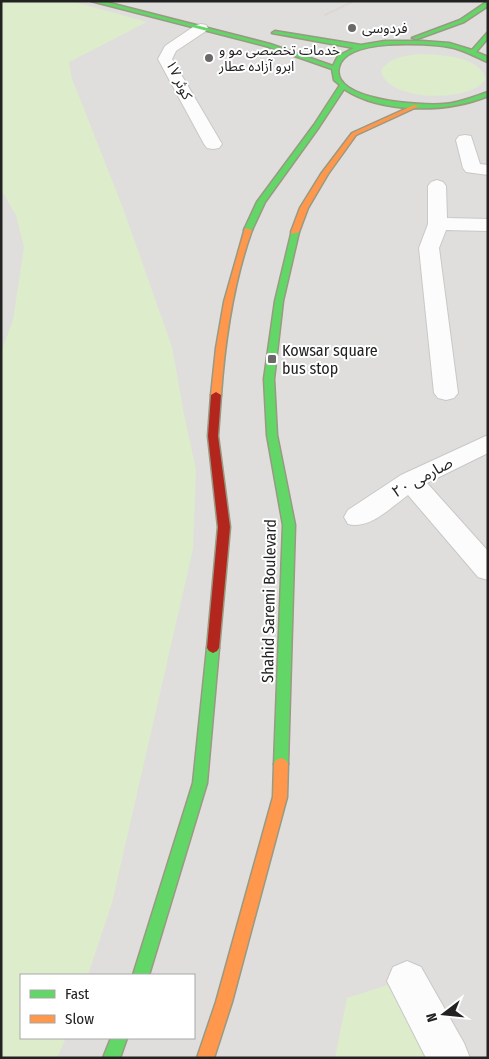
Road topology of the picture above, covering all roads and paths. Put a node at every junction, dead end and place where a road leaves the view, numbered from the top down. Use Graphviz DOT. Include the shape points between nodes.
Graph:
graph roads {
  1 [pos="94,1"];
  2 [pos="488,3"];
  3 [pos="201,28"];
  4 [pos="268,31"];
  5 [pos="488,34"];
  6 [pos="408,41"];
  7 [pos="360,47"];
  8 [pos="473,52"];
  9 [pos="488,60"];
  10 [pos="334,68"];
  11 [pos="343,85"];
  12 [pos="488,94"];
  13 [pos="460,104"];
  14 [pos="416,106"];
  15 [pos="488,108"];
  16 [pos="465,140"];
  17 [pos="213,144"];
  18 [pos="488,170"];
  19 [pos="437,186"];
  20 [pos="438,224"];
  21 [pos="488,224"];
  22 [pos="446,393"];
  23 [pos="488,443"];
  24 [pos="410,480"];
  25 [pos="358,517"];
  26 [pos="488,570"];
  27 [pos="141,974"];
  28 [pos="408,981"];
  29 [pos="119,1039"];
  30 [pos="111,1058"];
  31 [pos="205,1058"];
  32 [pos="449,1058"];
  1 -- 3 [label="main road"];
  2 -- 6 [label="main road" via="462,21"];
  3 -- 10 [label="main road" via="268,45"];
  3 -- 17 [label="street, کوثر ۱۷" via="170,49 165,59"];
  4 -- 7 [label="main road"];
  5 -- 8 [label="main road"];
  6 -- 7 [label="main road"];
  6 -- 8 [label="main road" via="448,45"];
  7 -- 10 [label="main road" via="338,60"];
  8 -- 9 [label="main road"];
  10 -- 11 [label="main road" via="335,76"];
  11 -- 14 [label="main road" via="372,99"];
  11 -- 27 [label="main road" via="261,202 244,240 229,298 220,346 212,436 224,527 200,783"];
  12 -- 13 [label="main road"];
  13 -- 14 [label="main road"];
  13 -- 15 [label="main road"];
  14 -- 31 [label="main road, Shahid Saremi Boulevard" via="354,134 304,208 291,244 279,301 269,379 272,435 289,525 280,797 224,1002"];
  16 -- 18 [label="street" via="472,168"];
  19 -- 20 [label="street"];
  20 -- 21 [label="street"];
  20 -- 22 [label="street" via="429,248"];
  23 -- 24 [label="street, صارمی ۲۰"];
  24 -- 25 [label="street, صارمی ۲۰"];
  24 -- 26 [label="street"];
  28 -- 32 [label="street"];
  29 -- 30 [label="main road"];
}
